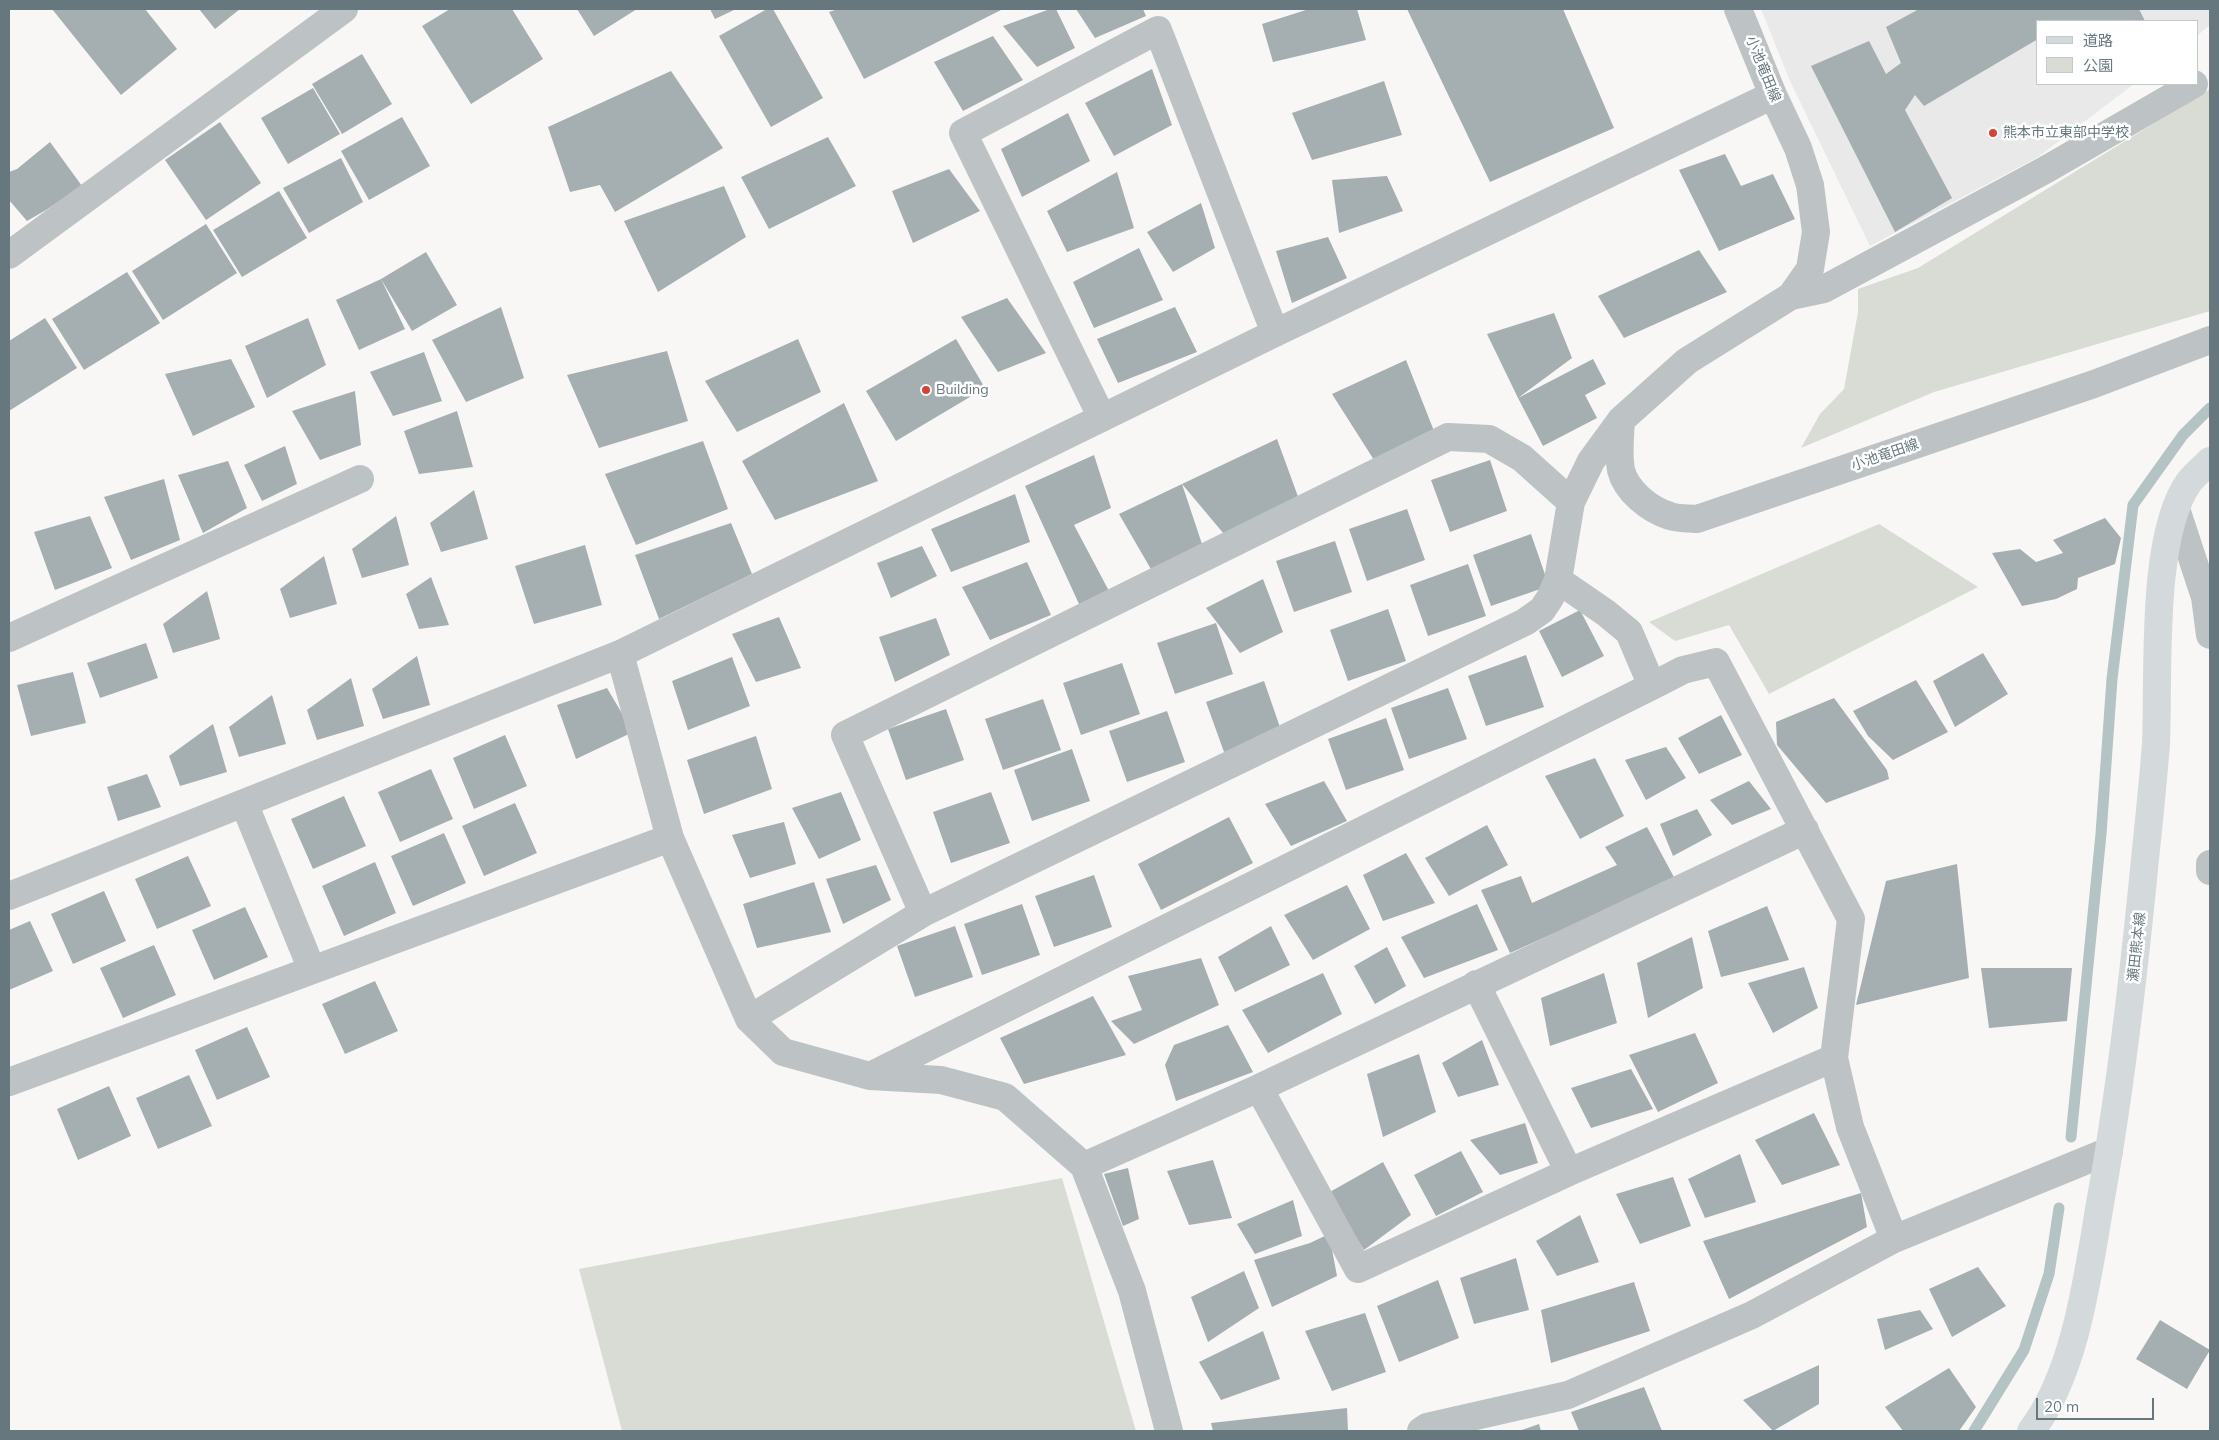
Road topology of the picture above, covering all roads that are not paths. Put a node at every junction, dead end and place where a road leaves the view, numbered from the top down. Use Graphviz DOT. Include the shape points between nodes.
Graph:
graph roads {
  1 [pos="344,9"];
  2 [pos="1738,9"];
  3 [pos="2210,74"];
  4 [pos="2199,81"];
  5 [pos="2192,85"];
  6 [pos="1773,95"];
  7 [pos="9,255"];
  8 [pos="1792,296"];
  9 [pos="1275,333"];
  10 [pos="2210,340"];
  11 [pos="1102,418"];
  12 [pos="1621,420"];
  13 [pos="2210,461"];
  14 [pos="360,479"];
  15 [pos="1571,502"];
  16 [pos="2176,509"];
  17 [pos="1558,580"];
  18 [pos="2210,636"];
  19 [pos="9,638"];
  20 [pos="620,654"];
  21 [pos="1652,686"];
  22 [pos="244,803"];
  23 [pos="1805,830"];
  24 [pos="670,838"];
  25 [pos="2210,864"];
  26 [pos="2210,871"];
  27 [pos="9,896"];
  28 [pos="923,913"];
  29 [pos="312,970"];
  30 [pos="1476,984"];
  31 [pos="749,1020"];
  32 [pos="1834,1058"];
  33 [pos="870,1076"];
  34 [pos="9,1082"];
  35 [pos="1259,1088"];
  36 [pos="2109,1151"];
  37 [pos="1084,1166"];
  38 [pos="1569,1172"];
  39 [pos="1894,1239"];
  40 [pos="1169,1431"];
  41 [pos="1421,1431"];
  42 [pos="2031,1431"];
  1 -- 7 [label="street"];
  2 -- 6 [label="street, 小池竜田線"];
  3 -- 4 [label="street"];
  5 -- 8 [label="street" via="2047,169 1824,289"];
  6 -- 8 [label="street, 小池竜田線" via="1798,148 1810,186 1816,232 1810,268"];
  6 -- 9 [label="street"];
  8 -- 12 [label="street, 小池竜田線" via="1688,361"];
  9 -- 11 [label="street"];
  9 -- 11 [label="street" via="1158,30 963,133"];
  10 -- 12 [label="street, 小池竜田線" via="2094,384 1697,519 1670,516 1629,488 1619,457"];
  11 -- 20 [label="street"];
  12 -- 15 [label="street, 小池竜田線" via="1591,461"];
  13 -- 16 [label="main road, 瀬田熊本線" via="2189,482"];
  14 -- 19 [label="street"];
  15 -- 17 [label="street, 小池竜田線"];
  15 -- 28 [label="street" via="1522,458 1489,440 1448,437 845,735"];
  16 -- 18 [label="street" via="2205,597"];
  16 -- 36 [label="main road, 瀬田熊本線" via="2166,548 2161,592 2156,745 2134,977"];
  17 -- 21 [label="street" via="1630,632"];
  17 -- 28 [label="street, 小池竜田線" via="1542,610 1526,622"];
  20 -- 22 [label="street"];
  20 -- 24 [label="street"];
  21 -- 23 [label="street" via="1683,670 1716,662"];
  21 -- 33 [label="street"];
  22 -- 27 [label="street"];
  22 -- 29 [label="street"];
  23 -- 30 [label="street"];
  23 -- 32 [label="street" via="1851,919"];
  24 -- 29 [label="street"];
  24 -- 31 [label="street"];
  25 -- 26 [label="street"];
  28 -- 31 [label="street, 小池竜田線"];
  29 -- 34 [label="street"];
  30 -- 35 [label="street"];
  30 -- 38 [label="street"];
  31 -- 33 [label="street" via="783,1052"];
  32 -- 38 [label="street"];
  32 -- 39 [label="street" via="1850,1127"];
  33 -- 37 [label="street" via="941,1080 1005,1097"];
  35 -- 37 [label="street"];
  35 -- 38 [label="street" via="1358,1269"];
  36 -- 39 [label="street"];
  36 -- 42 [label="main road, 瀬田熊本線" via="2085,1292 2065,1366 2045,1412"];
  37 -- 40 [label="street" via="1132,1291"];
  39 -- 41 [label="street" via="1752,1314 1568,1396 1427,1427"];
}
